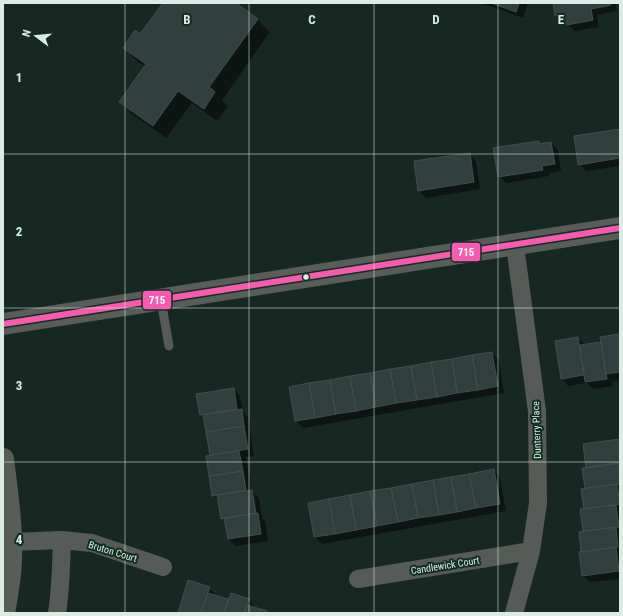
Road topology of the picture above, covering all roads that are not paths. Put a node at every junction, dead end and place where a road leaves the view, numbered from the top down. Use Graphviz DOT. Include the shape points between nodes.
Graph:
graph roads {
  1 [pos="620,228"];
  2 [pos="515,245"];
  3 [pos="161,300"];
  4 [pos="3,324"];
  5 [pos="169,346"];
  6 [pos="3,459"];
  7 [pos="5,493"];
  8 [pos="62,540"];
  9 [pos="10,542"];
  10 [pos="531,551"];
  11 [pos="163,567"];
  12 [pos="358,579"];
  13 [pos="4,613"];
  14 [pos="57,613"];
  15 [pos="514,613"];
  1 -- 2 [label="main road"];
  2 -- 3 [label="main road"];
  2 -- 10 [label="street, Dunterry Place" via="537,411 538,503"];
  3 -- 4 [label="main road"];
  3 -- 5 [label="lane"];
  6 -- 7 [label="main road"];
  7 -- 9 [label="main road"];
  8 -- 9 [label="street, Bruton Court"];
  8 -- 11 [label="street, Bruton Court" via="92,543"];
  8 -- 14 [label="street"];
  9 -- 13 [label="main road" via="10,574"];
  10 -- 12 [label="street, Candlewick Court"];
  10 -- 15 [label="street, Dunterry Place"];
}
